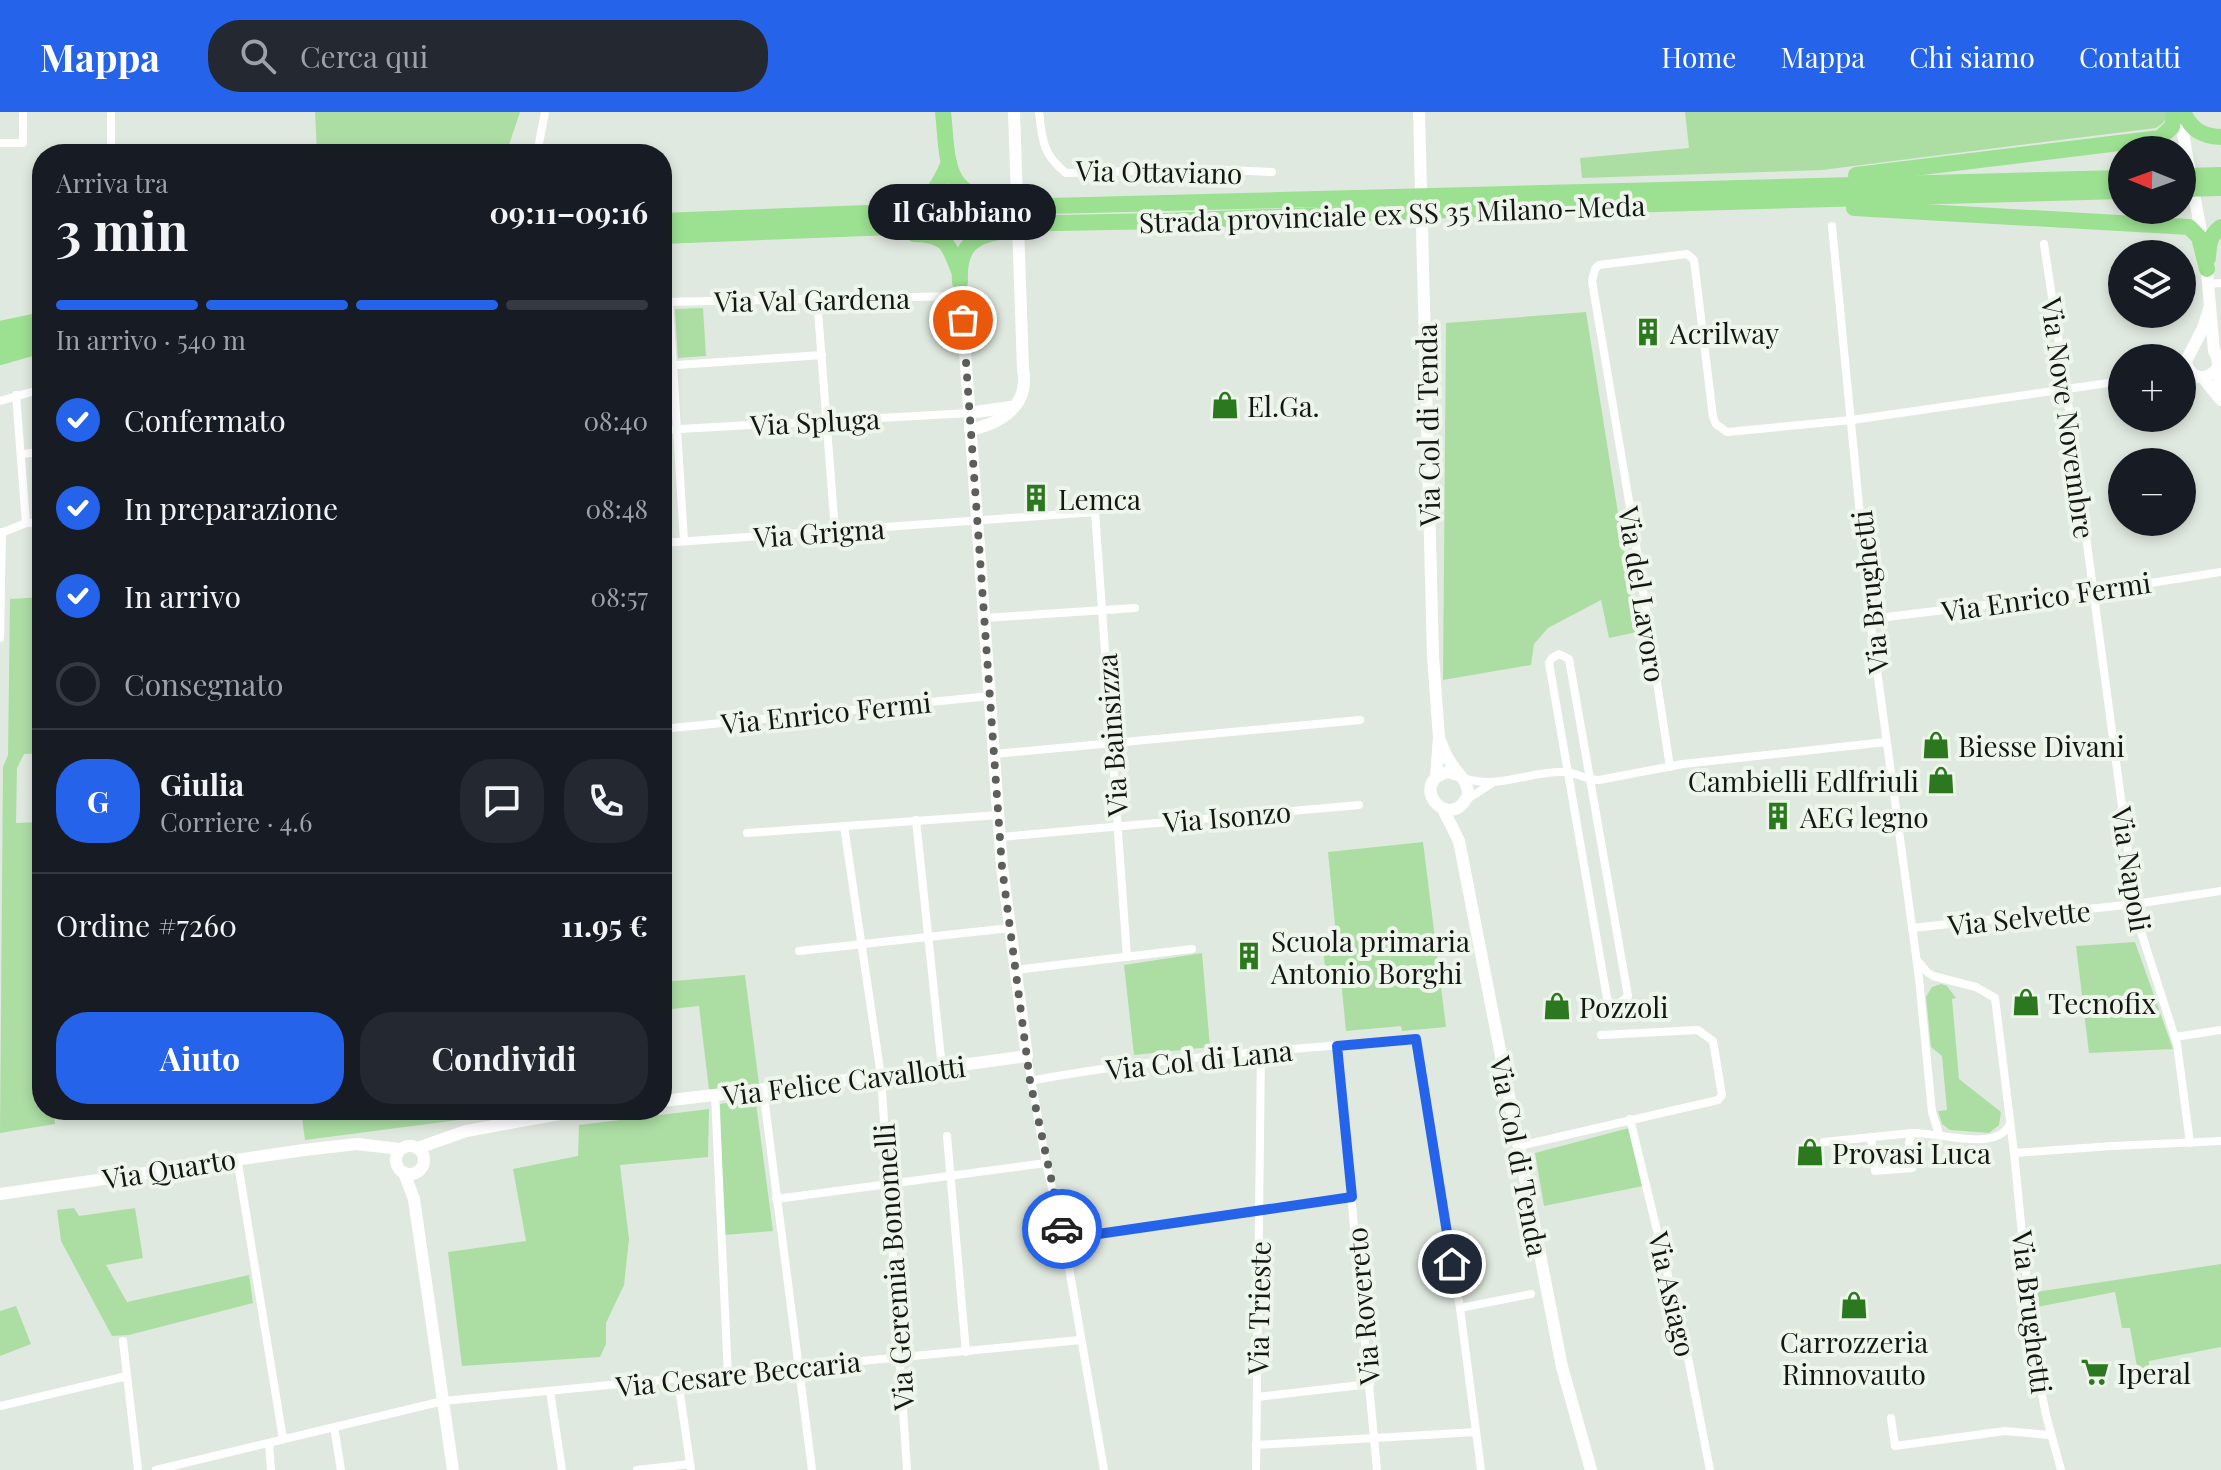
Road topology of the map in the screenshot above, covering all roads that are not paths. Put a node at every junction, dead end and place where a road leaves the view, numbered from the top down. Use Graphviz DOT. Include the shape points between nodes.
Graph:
graph roads {
  1 [pos="23,112"];
  2 [pos="111,112"];
  3 [pos="545,112"];
  4 [pos="943,112"];
  5 [pos="1014,112"];
  6 [pos="1039,112"];
  7 [pos="1419,112"];
  8 [pos="2179,112"];
  9 [pos="2221,137"];
  10 [pos="0,143"];
  11 [pos="111,144"];
  12 [pos="539,144"];
  13 [pos="949,163"];
  14 [pos="1272,172"];
  15 [pos="2221,175"];
  16 [pos="2196,176"];
  17 [pos="2108,178"];
  18 [pos="1766,186"];
  19 [pos="2221,188"];
  20 [pos="2196,189"];
  21 [pos="2108,191"];
  22 [pos="1797,201"];
  23 [pos="1048,206"];
  24 [pos="846,213"];
  25 [pos="672,221"];
  26 [pos="1064,222"];
  27 [pos="1832,226"];
  28 [pos="874,227"];
  29 [pos="2221,227"];
  30 [pos="672,236"];
  31 [pos="2044,244"];
  32 [pos="2211,277"];
  33 [pos="961,284"];
  34 [pos="817,298"];
  35 [pos="672,302"];
  36 [pos="2210,306"];
  37 [pos="32,322"];
  38 [pos="0,329"];
  39 [pos="32,333"];
  40 [pos="0,342"];
  41 [pos="2194,344"];
  42 [pos="32,348"];
  43 [pos="2196,350"];
  44 [pos="2214,351"];
  45 [pos="822,355"];
  46 [pos="0,357"];
  47 [pos="672,357"];
  48 [pos="673,365"];
  49 [pos="2217,369"];
  50 [pos="2196,375"];
  51 [pos="2196,379"];
  52 [pos="2108,384"];
  53 [pos="2221,387"];
  54 [pos="32,391"];
  55 [pos="2066,391"];
  56 [pos="16,395"];
  57 [pos="2221,400"];
  58 [pos="0,401"];
  59 [pos="1017,405"];
  60 [pos="969,413"];
  61 [pos="828,420"];
  62 [pos="1852,420"];
  63 [pos="672,430"];
  64 [pos="676,430"];
  65 [pos="970,430"];
  66 [pos="32,453"];
  67 [pos="21,454"];
  68 [pos="1095,512"];
  69 [pos="976,522"];
  70 [pos="26,523"];
  71 [pos="32,523"];
  72 [pos="835,531"];
  73 [pos="1,533"];
  74 [pos="684,541"];
  75 [pos="672,542"];
  76 [pos="2221,572"];
  77 [pos="2093,592"];
  78 [pos="1135,608"];
  79 [pos="1101,610"];
  80 [pos="984,618"];
  81 [pos="1870,619"];
  82 [pos="0,638"];
  83 [pos="990,696"];
  84 [pos="1360,720"];
  85 [pos="672,728"];
  86 [pos="1439,738"];
  87 [pos="1886,742"];
  88 [pos="1112,743"];
  89 [pos="994,754"];
  90 [pos="1670,767"];
  91 [pos="1568,773"];
  92 [pos="1462,776"];
  93 [pos="1436,777"];
  94 [pos="1591,780"];
  95 [pos="1492,783"];
  96 [pos="1464,803"];
  97 [pos="1359,805"];
  98 [pos="1443,809"];
  99 [pos="999,815"];
  100 [pos="916,820"];
  101 [pos="844,826"];
  102 [pos="1117,826"];
  103 [pos="747,833"];
  104 [pos="1000,837"];
  105 [pos="1459,841"];
  106 [pos="2221,891"];
  107 [pos="2135,904"];
  108 [pos="1010,928"];
  109 [pos="1912,928"];
  110 [pos="928,938"];
  111 [pos="862,943"];
  112 [pos="1192,949"];
  113 [pos="799,951"];
  114 [pos="1127,957"];
  115 [pos="1916,957"];
  116 [pos="1015,970"];
  117 [pos="1933,976"];
  118 [pos="1920,991"];
  119 [pos="2221,1030"];
  120 [pos="1601,1035"];
  121 [pos="2175,1037"];
  122 [pos="1337,1046"];
  123 [pos="1261,1051"];
  124 [pos="1027,1056"];
  125 [pos="942,1068"];
  126 [pos="881,1076"];
  127 [pos="1030,1081"];
  128 [pos="763,1089"];
  129 [pos="715,1095"];
  130 [pos="672,1100"];
  131 [pos="1932,1112"];
  132 [pos="1630,1119"];
  133 [pos="527,1120"];
  134 [pos="2009,1126"];
  135 [pos="1924,1132"];
  136 [pos="1912,1133"];
  137 [pos="1939,1134"];
  138 [pos="947,1136"];
  139 [pos="1871,1137"];
  140 [pos="1986,1141"];
  141 [pos="2221,1141"];
  142 [pos="1824,1142"];
  143 [pos="2190,1143"];
  144 [pos="1519,1146"];
  145 [pos="2014,1153"];
  146 [pos="237,1158"];
  147 [pos="410,1161"];
  148 [pos="1046,1163"];
  149 [pos="951,1176"];
  150 [pos="886,1183"];
  151 [pos="0,1194"];
  152 [pos="1352,1197"];
  153 [pos="776,1199"];
  154 [pos="1259,1212"];
  155 [pos="1064,1239"];
  156 [pos="1531,1294"];
  157 [pos="1460,1308"];
  158 [pos="1080,1340"];
  159 [pos="123,1341"];
  160 [pos="966,1352"];
  161 [pos="898,1358"];
  162 [pos="799,1367"];
  163 [pos="127,1376"];
  164 [pos="728,1376"];
  165 [pos="678,1380"];
  166 [pos="1370,1384"];
  167 [pos="550,1391"];
  168 [pos="1257,1397"];
  169 [pos="443,1401"];
  170 [pos="0,1406"];
  171 [pos="1891,1418"];
  172 [pos="334,1427"];
  173 [pos="1476,1432"];
  174 [pos="2050,1435"];
  175 [pos="1375,1438"];
  176 [pos="283,1439"];
  177 [pos="269,1443"];
  178 [pos="1256,1445"];
  179 [pos="691,1467"];
  180 [pos="138,1470"];
  181 [pos="156,1470"];
  182 [pos="271,1470"];
  183 [pos="341,1470"];
  184 [pos="453,1470"];
  185 [pos="562,1470"];
  186 [pos="637,1470"];
  187 [pos="812,1470"];
  188 [pos="907,1470"];
  189 [pos="1104,1470"];
  190 [pos="1256,1470"];
  191 [pos="1377,1470"];
  192 [pos="1481,1470"];
  193 [pos="1591,1470"];
  194 [pos="1710,1470"];
  195 [pos="2061,1470"];
  1 -- 10 [label="street" via="23,143"];
  2 -- 11 [label="street"];
  3 -- 12 [label="street"];
  4 -- 13 [label="highway"];
  5 -- 59 [label="street" via="1026,385"];
  6 -- 14 [label="street, Via Ottaviano" via="1052,162 1066,173"];
  7 -- 86 [label="street, Via Col di Tenda"];
  8 -- 9 [label="highway" via="2193,129"];
  8 -- 18 [label="highway" via="2160,138"];
  8 -- 32 [label="street"];
  13 -- 23 [label="highway" via="968,194 1036,199"];
  13 -- 24 [label="highway" via="938,188 920,201 860,205"];
  15 -- 16 [label="highway"];
  17 -- 18 [label="highway, Strada provinciale ex SS 35 Milano-Meda"];
  18 -- 23 [label="highway, Strada provinciale ex SS 35 Milano-Meda"];
  19 -- 20 [label="highway"];
  21 -- 22 [label="highway, Strada provinciale ex SS 35 Milano-Meda"];
  22 -- 26 [label="highway, Strada provinciale ex SS 35 Milano-Meda"];
  22 -- 32 [label="highway" via="2189,227 2199,237"];
  23 -- 24 [label="highway, Strada provinciale ex SS 35 Milano-Meda"];
  24 -- 25 [label="highway, Strada provinciale ex SS 35 Milano-Meda"];
  26 -- 28 [label="highway, Strada provinciale ex SS 35 Milano-Meda"];
  26 -- 33 [label="highway" via="1044,231 977,237 964,251"];
  27 -- 62 [label="street, Via Brughetti"];
  28 -- 30 [label="highway, Strada provinciale ex SS 35 Milano-Meda"];
  28 -- 33 [label="highway" via="891,234 937,236 951,250"];
  29 -- 32 [label="highway" via="2209,241"];
  31 -- 55 [label="street, Via Nove Novembre"];
  32 -- 36 [label="street"];
  33 -- 34 [label="street, Via Val Gardena"];
  33 -- 60 [label="street"];
  34 -- 35 [label="street, Via Val Gardena"];
  34 -- 45 [label="street"];
  36 -- 41 [label="street"];
  36 -- 44 [label="street"];
  37 -- 38 [label="highway"];
  39 -- 40 [label="highway"];
  42 -- 46 [label="highway"];
  43 -- 44 [label="street" via="2204,345"];
  44 -- 49 [label="street"];
  45 -- 48 [label="street"];
  45 -- 61 [label="street"];
  47 -- 48 [label="street"];
  48 -- 64 [label="street"];
  49 -- 50 [label="street"];
  49 -- 53 [label="street"];
  51 -- 57 [label="street"];
  52 -- 55 [label="street"];
  54 -- 56 [label="street"];
  55 -- 62 [label="street"];
  55 -- 77 [label="street, Via Nove Novembre"];
  56 -- 58 [label="street"];
  56 -- 67 [label="street"];
  59 -- 60 [label="street"];
  59 -- 65 [label="street"];
  60 -- 61 [label="street, Via Spluga"];
  60 -- 65 [label="street"];
  61 -- 64 [label="street, Via Spluga"];
  61 -- 72 [label="street"];
  62 -- 81 [label="street, Via Brughetti"];
  62 -- 90 [label="street, Via del Lavoro" via="1721,429 1713,417 1694,260 1687,254 1599,265 1593,274"];
  63 -- 64 [label="street, Via Spluga"];
  64 -- 74 [label="street"];
  65 -- 69 [label="street"];
  66 -- 67 [label="street"];
  67 -- 70 [label="street"];
  68 -- 69 [label="street, Via Grigna"];
  68 -- 79 [label="street, Via Bainsizza"];
  69 -- 72 [label="street, Via Grigna"];
  69 -- 80 [label="street"];
  70 -- 71 [label="street"];
  70 -- 73 [label="street"];
  72 -- 74 [label="street, Via Grigna"];
  73 -- 82 [label="street"];
  74 -- 75 [label="street, Via Grigna"];
  76 -- 77 [label="street, Via Enrico Fermi"];
  77 -- 81 [label="street, Via Enrico Fermi"];
  77 -- 107 [label="street, Via Napoli"];
  78 -- 79 [label="street"];
  79 -- 80 [label="street"];
  79 -- 88 [label="street, Via Bainsizza"];
  80 -- 83 [label="street"];
  81 -- 87 [label="street, Via Brughetti"];
  83 -- 85 [label="street, Via Enrico Fermi"];
  83 -- 89 [label="street"];
  84 -- 88 [label="street"];
  86 -- 92 [label="street, Via Col di Tenda"];
  86 -- 93 [label="street, Via Col di Tenda"];
  87 -- 90 [label="street"];
  87 -- 109 [label="street, Via Brughetti"];
  88 -- 89 [label="street"];
  88 -- 102 [label="street, Via Bainsizza"];
  89 -- 99 [label="street"];
  90 -- 94 [label="street"];
  91 -- 94 [label="street"];
  91 -- 94 [label="street" via="1549,663 1559,654 1569,659"];
  91 -- 94 [label="street" via="1607,998 1617,1005 1628,996"];
  91 -- 95 [label="street"];
  92 -- 93 [label="street" via="1448,772"];
  92 -- 95 [label="street"];
  92 -- 96 [label="street, Via Col di Tenda" via="1468,789"];
  93 -- 98 [label="street, Via Col di Tenda" via="1431,795"];
  95 -- 96 [label="street"];
  96 -- 98 [label="street"];
  96 -- 105 [label="street, Via Col di Tenda"];
  97 -- 102 [label="street, Via Isonzo"];
  98 -- 105 [label="street, Via Col di Tenda"];
  99 -- 100 [label="street"];
  99 -- 104 [label="street"];
  100 -- 101 [label="street"];
  100 -- 110 [label="street"];
  101 -- 103 [label="street"];
  101 -- 111 [label="street, Via Geremia Bonomelli"];
  102 -- 104 [label="street, Via Isonzo"];
  102 -- 114 [label="street, Via Bainsizza"];
  104 -- 108 [label="street"];
  105 -- 144 [label="street, Via Col di Tenda"];
  106 -- 107 [label="street, Via Selvette"];
  107 -- 109 [label="street, Via Selvette"];
  107 -- 121 [label="street, Via Napoli"];
  108 -- 110 [label="street"];
  108 -- 116 [label="street"];
  109 -- 115 [label="street, Via Brughetti"];
  110 -- 111 [label="street"];
  110 -- 125 [label="street"];
  111 -- 113 [label="street"];
  111 -- 126 [label="street, Via Geremia Bonomelli"];
  112 -- 114 [label="street"];
  114 -- 116 [label="street"];
  115 -- 117 [label="street"];
  115 -- 118 [label="street, Via Brughetti"];
  116 -- 124 [label="street"];
  117 -- 118 [label="street"];
  117 -- 134 [label="street, Via Brughetti" via="1976,987 1995,998"];
  118 -- 131 [label="street, Via Brughetti"];
  119 -- 121 [label="street"];
  120 -- 132 [label="street" via="1698,1030 1713,1041 1723,1092 1718,1100"];
  121 -- 143 [label="street, Via Napoli"];
  122 -- 123 [label="street, Via Col di Lana"];
  122 -- 152 [label="street, Via Rovereto"];
  122 -- 157 [label="street, Via Col di Lana" via="1416,1039"];
  123 -- 127 [label="street, Via Col di Lana"];
  123 -- 154 [label="street, Via Trieste"];
  124 -- 125 [label="street, Via Felice Cavallotti"];
  124 -- 127 [label="street"];
  125 -- 126 [label="street, Via Felice Cavallotti"];
  126 -- 128 [label="street, Via Felice Cavallotti"];
  126 -- 150 [label="street, Via Geremia Bonomelli"];
  127 -- 148 [label="street"];
  128 -- 129 [label="street, Via Felice Cavallotti"];
  128 -- 153 [label="street"];
  129 -- 130 [label="street, Via Felice Cavallotti"];
  129 -- 164 [label="street"];
  131 -- 135 [label="street, Via Brughetti"];
  131 -- 137 [label="street, Via Brughetti"];
  132 -- 144 [label="street"];
  132 -- 194 [label="street, Via Asiago"];
  133 -- 147 [label="street" via="445,1138"];
  134 -- 140 [label="street"];
  134 -- 145 [label="street, Via Brughetti"];
  135 -- 136 [label="street"];
  135 -- 137 [label="street"];
  136 -- 139 [label="street"];
  136 -- 139 [label="street" via="1912,1168 1875,1171"];
  137 -- 140 [label="street"];
  138 -- 149 [label="street"];
  139 -- 142 [label="street"];
  140 -- 145 [label="street"];
  141 -- 143 [label="street"];
  143 -- 145 [label="street"];
  144 -- 193 [label="street, Via Col di Tenda" via="1562,1367"];
  145 -- 174 [label="street, Via Brughetti" via="2034,1355"];
  146 -- 147 [label="street, Via Quarto" via="357,1144"];
  146 -- 151 [label="street, Via Quarto"];
  146 -- 176 [label="street"];
  147 -- 169 [label="street"];
  148 -- 149 [label="street"];
  148 -- 155 [label="street"];
  149 -- 150 [label="street"];
  149 -- 160 [label="street"];
  150 -- 153 [label="street"];
  150 -- 161 [label="street, Via Geremia Bonomelli"];
  152 -- 154 [label="street"];
  152 -- 166 [label="street, Via Rovereto"];
  153 -- 162 [label="street"];
  154 -- 155 [label="street"];
  154 -- 168 [label="street, Via Trieste"];
  155 -- 158 [label="street"];
  156 -- 157 [label="street"];
  157 -- 173 [label="street"];
  158 -- 160 [label="street, Via Cesare Beccaria"];
  158 -- 189 [label="street"];
  159 -- 163 [label="street"];
  160 -- 161 [label="street, Via Cesare Beccaria"];
  161 -- 162 [label="street, Via Cesare Beccaria"];
  161 -- 188 [label="street, Via Geremia Bonomelli"];
  162 -- 164 [label="street, Via Cesare Beccaria"];
  162 -- 187 [label="street"];
  163 -- 170 [label="street"];
  163 -- 180 [label="street"];
  164 -- 165 [label="street, Via Cesare Beccaria"];
  165 -- 167 [label="street, Via Cesare Beccaria"];
  165 -- 179 [label="street"];
  166 -- 168 [label="street"];
  166 -- 175 [label="street, Via Rovereto"];
  167 -- 169 [label="street, Via Cesare Beccaria"];
  167 -- 185 [label="street"];
  168 -- 178 [label="street, Via Trieste"];
  169 -- 172 [label="street, Via Cesare Beccaria"];
  169 -- 184 [label="street"];
  171 -- 174 [label="street" via="1895,1446 2005,1431"];
  172 -- 176 [label="street, Via Cesare Beccaria"];
  172 -- 183 [label="street"];
  173 -- 175 [label="street"];
  173 -- 192 [label="street"];
  174 -- 195 [label="street, Via Brughetti"];
  175 -- 178 [label="street"];
  175 -- 191 [label="street, Via Rovereto"];
  176 -- 177 [label="street, Via Cesare Beccaria"];
  177 -- 181 [label="street, Via Cesare Beccaria"];
  177 -- 182 [label="street"];
  178 -- 190 [label="street, Via Trieste"];
  179 -- 186 [label="street"];
}
